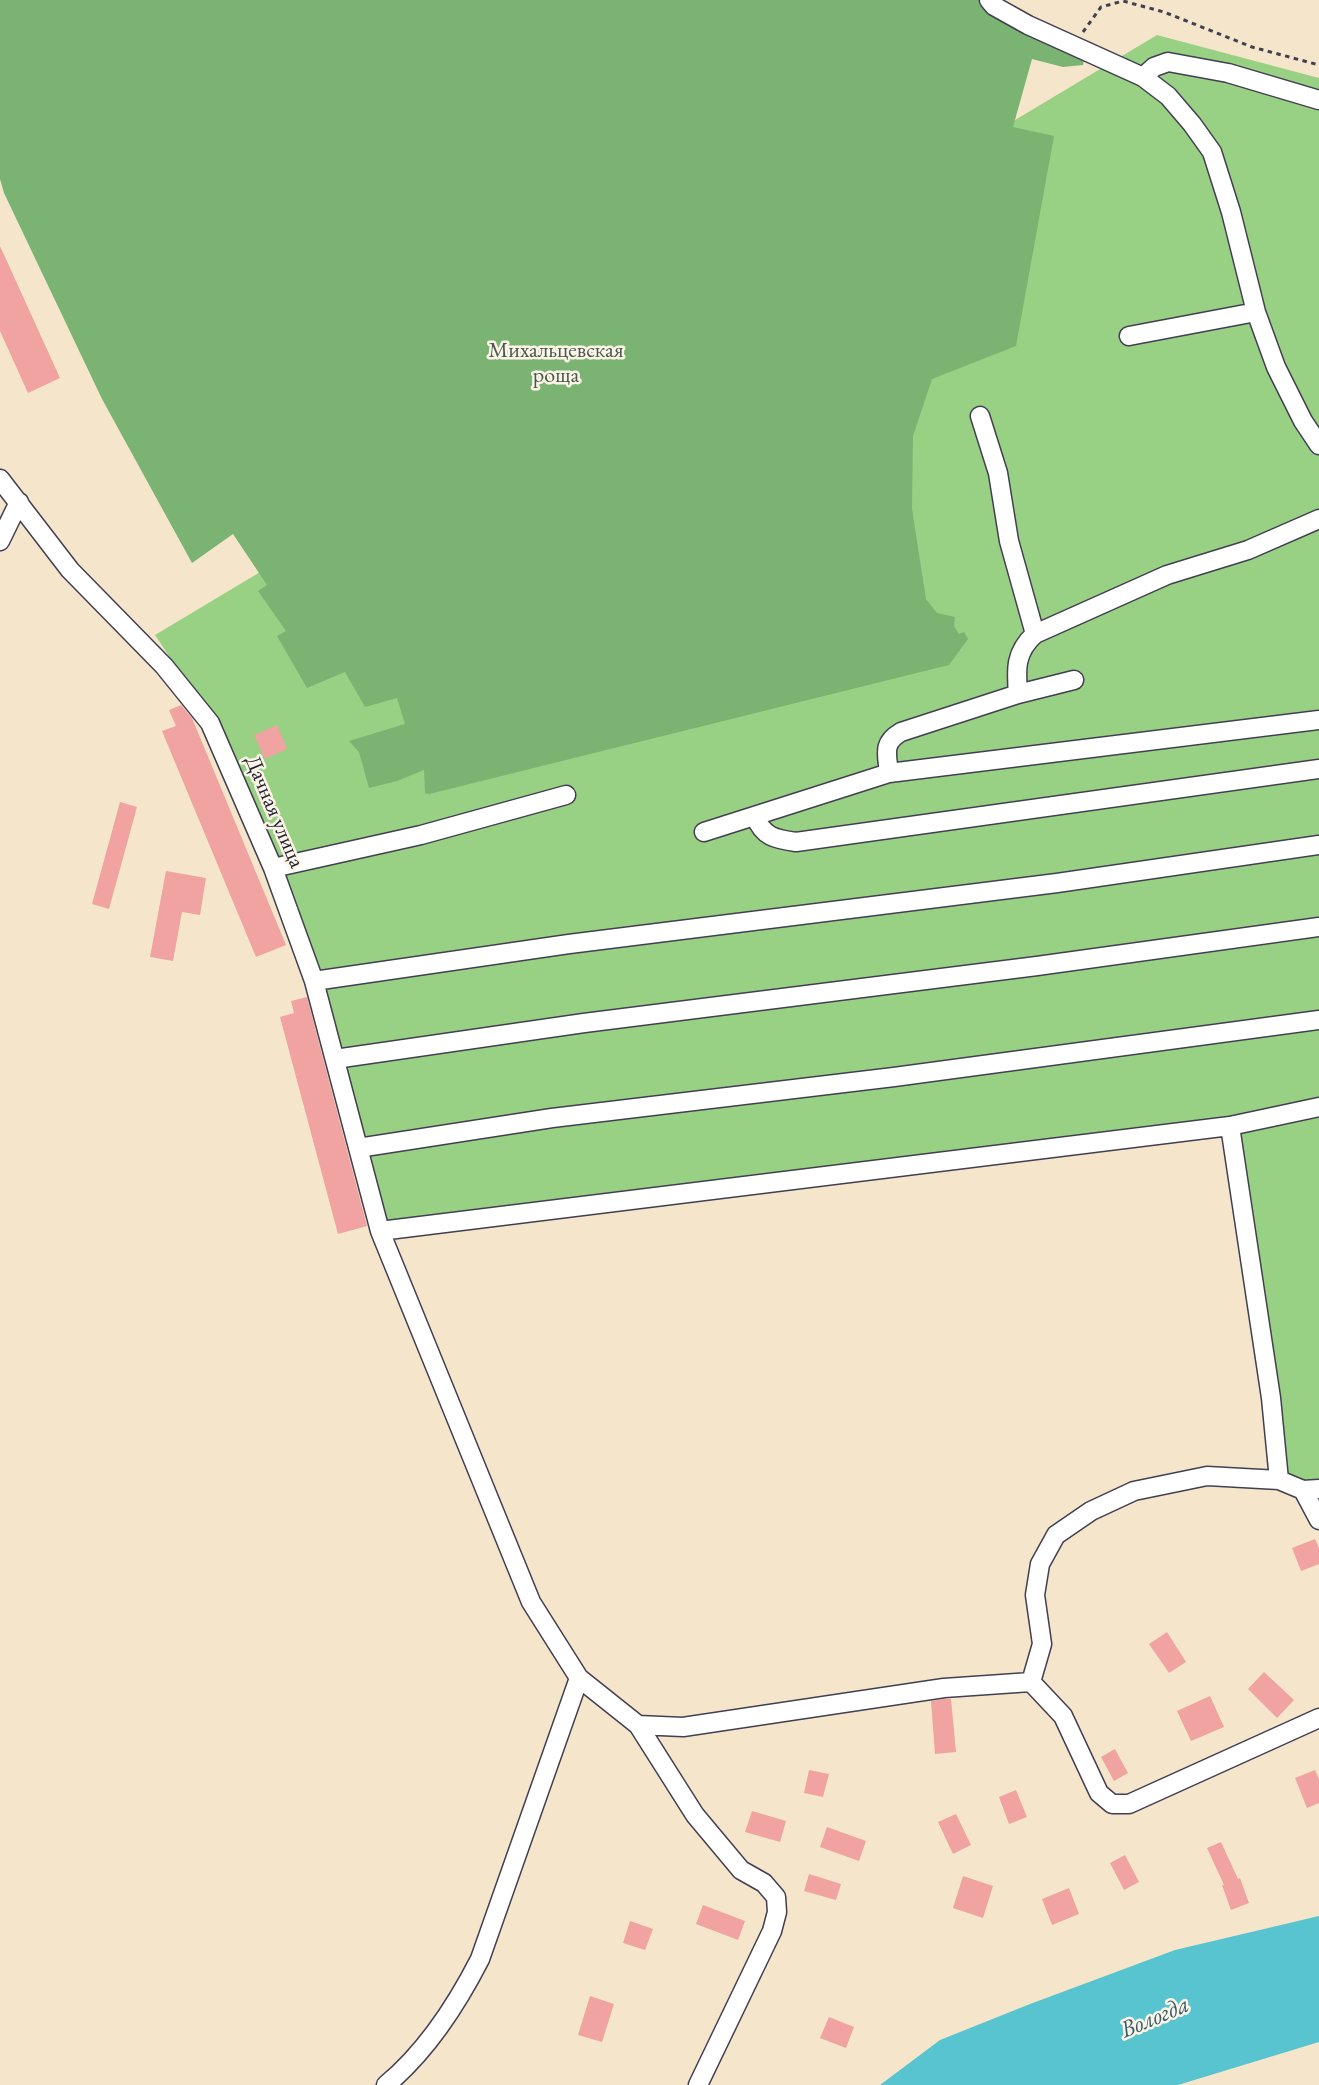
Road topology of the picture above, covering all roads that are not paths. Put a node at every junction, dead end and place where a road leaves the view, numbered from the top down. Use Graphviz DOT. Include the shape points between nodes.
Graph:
graph roads {
  1 [pos="989,0"];
  2 [pos="1143,77"];
  3 [pos="1319,100"];
  4 [pos="1256,312"];
  5 [pos="1129,336"];
  6 [pos="980,416"];
  7 [pos="1319,445"];
  8 [pos="0,479"];
  9 [pos="19,502"];
  10 [pos="1319,519"];
  11 [pos="0,541"];
  12 [pos="1035,634"];
  13 [pos="1074,680"];
  14 [pos="1018,694"];
  15 [pos="1319,720"];
  16 [pos="1319,769"];
  17 [pos="889,773"];
  18 [pos="566,795"];
  19 [pos="754,816"];
  20 [pos="704,832"];
  21 [pos="1319,845"];
  22 [pos="273,868"];
  23 [pos="1319,927"];
  24 [pos="314,981"];
  25 [pos="1319,1020"];
  26 [pos="335,1059"];
  27 [pos="1319,1107"];
  28 [pos="1230,1126"];
  29 [pos="358,1148"];
  30 [pos="380,1231"];
  31 [pos="1279,1480"];
  32 [pos="1311,1490"];
  33 [pos="1319,1520"];
  34 [pos="579,1678"];
  35 [pos="1031,1682"];
  36 [pos="1319,1718"];
  37 [pos="638,1725"];
  38 [pos="386,2085"];
  39 [pos="698,2085"];
  1 -- 2 [label="street" via="994,6"];
  2 -- 3 [label="street" via="1168,62 1228,73"];
  2 -- 4 [label="street" via="1168,96 1212,152"];
  4 -- 5 [label="street"];
  4 -- 7 [label="street" via="1302,421"];
  6 -- 12 [label="street" via="998,473 1009,542"];
  8 -- 9 [label="street, Дачная улица"];
  9 -- 11 [label="street"];
  9 -- 22 [label="street, Дачная улица" via="70,570 164,666 210,723"];
  10 -- 12 [label="street" via="1248,550 1167,575"];
  12 -- 14 [label="street" via="1020,654"];
  13 -- 14 [label="street"];
  14 -- 17 [label="street" via="896,736 888,744"];
  15 -- 17 [label="street"];
  16 -- 19 [label="street" via="796,842 767,834"];
  17 -- 19 [label="street"];
  18 -- 22 [label="street" via="421,835"];
  19 -- 20 [label="street"];
  21 -- 24 [label="street"];
  22 -- 24 [label="street, Дачная улица"];
  23 -- 26 [label="street"];
  24 -- 26 [label="street, Дачная улица"];
  25 -- 29 [label="street" via="552,1118"];
  26 -- 29 [label="street, Дачная улица"];
  27 -- 28 [label="street"];
  28 -- 30 [label="street"];
  28 -- 31 [label="street" via="1271,1398"];
  29 -- 30 [label="street, Дачная улица"];
  30 -- 34 [label="street, Дачная улица" via="531,1602"];
  31 -- 32 [label="street"];
  31 -- 35 [label="street" via="1207,1476 1134,1491 1091,1511 1056,1536 1040,1564 1035,1595 1042,1644"];
  32 -- 33 [label="street"];
  34 -- 37 [label="street, Дачная улица"];
  34 -- 38 [label="street" via="480,1959 460,1999 405,2069"];
  35 -- 36 [label="street" via="1063,1716 1099,1793 1112,1804 1129,1804"];
  35 -- 37 [label="street" via="944,1688 682,1727"];
  37 -- 39 [label="street, Дачная улица" via="695,1815 741,1870 764,1882 776,1897 772,1931"];
}
